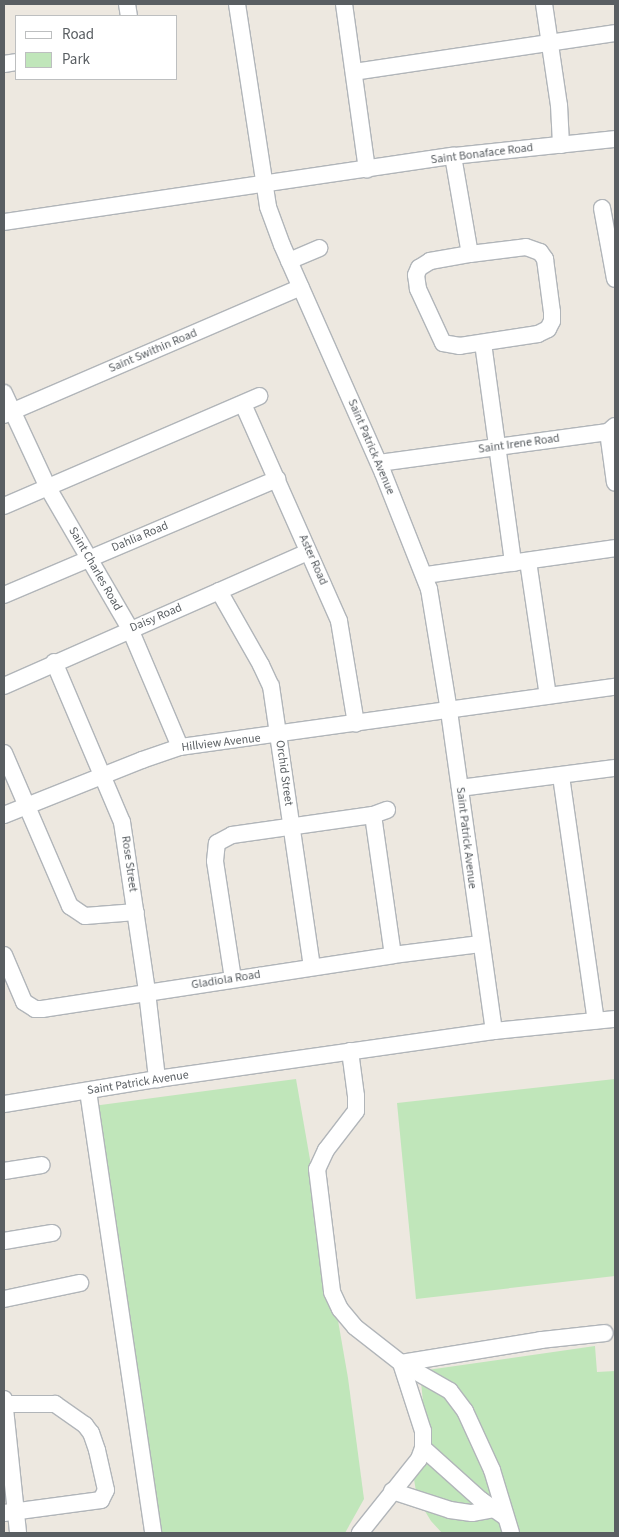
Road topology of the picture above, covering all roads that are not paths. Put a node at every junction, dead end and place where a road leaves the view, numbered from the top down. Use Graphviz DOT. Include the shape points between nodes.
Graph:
graph roads {
  1 [pos="237,4"];
  2 [pos="344,4"];
  3 [pos="544,4"];
  4 [pos="615,33"];
  5 [pos="550,41"];
  6 [pos="354,72"];
  7 [pos="615,139"];
  8 [pos="561,145"];
  9 [pos="453,156"];
  10 [pos="367,169"];
  11 [pos="263,183"];
  12 [pos="602,208"];
  13 [pos="4,222"];
  14 [pos="319,248"];
  15 [pos="470,254"];
  16 [pos="289,261"];
  17 [pos="615,279"];
  18 [pos="301,287"];
  19 [pos="483,343"];
  20 [pos="4,393"];
  21 [pos="259,396"];
  22 [pos="242,404"];
  23 [pos="7,414"];
  24 [pos="612,429"];
  25 [pos="497,446"];
  26 [pos="379,463"];
  27 [pos="277,479"];
  28 [pos="615,481"];
  29 [pos="47,487"];
  30 [pos="4,506"];
  31 [pos="615,548"];
  32 [pos="308,552"];
  33 [pos="89,558"];
  34 [pos="521,562"];
  35 [pos="426,575"];
  36 [pos="219,591"];
  37 [pos="4,595"];
  38 [pos="130,629"];
  39 [pos="54,662"];
  40 [pos="4,686"];
  41 [pos="615,686"];
  42 [pos="548,696"];
  43 [pos="449,711"];
  44 [pos="356,724"];
  45 [pos="278,735"];
  46 [pos="180,747"];
  47 [pos="4,753"];
  48 [pos="615,768"];
  49 [pos="103,775"];
  50 [pos="561,776"];
  51 [pos="460,788"];
  52 [pos="26,806"];
  53 [pos="4,816"];
  54 [pos="291,826"];
  55 [pos="136,912"];
  56 [pos="480,944"];
  57 [pos="4,955"];
  58 [pos="393,955"];
  59 [pos="312,967"];
  60 [pos="233,979"];
  61 [pos="147,992"];
  62 [pos="615,1019"];
  63 [pos="596,1021"];
  64 [pos="494,1031"];
  65 [pos="350,1051"];
  66 [pos="157,1079"];
  67 [pos="88,1091"];
  68 [pos="4,1104"];
  69 [pos="42,1165"];
  70 [pos="4,1171"];
  71 [pos="52,1232"];
  72 [pos="4,1241"];
  73 [pos="80,1283"];
  74 [pos="4,1299"];
  75 [pos="605,1333"];
  76 [pos="401,1363"];
  77 [pos="4,1399"];
  78 [pos="4,1404"];
  79 [pos="423,1448"];
  80 [pos="7,1467"];
  81 [pos="392,1491"];
  82 [pos="9,1512"];
  83 [pos="499,1512"];
  84 [pos="18,1533"];
  85 [pos="153,1533"];
  86 [pos="360,1533"];
  87 [pos="510,1533"];
  1 -- 11 [label="street, Saint Patrick Avenue"];
  2 -- 6 [label="street"];
  3 -- 5 [label="street"];
  4 -- 5 [label="street"];
  5 -- 6 [label="street"];
  5 -- 8 [label="street"];
  6 -- 10 [label="street"];
  7 -- 8 [label="street, Saint Bonaface Road"];
  8 -- 9 [label="street, Saint Bonaface Road"];
  9 -- 10 [label="street, Saint Bonaface Road"];
  9 -- 15 [label="street"];
  10 -- 11 [label="street, Saint Bonaface Road"];
  11 -- 13 [label="street, Saint Bonaface Road"];
  11 -- 16 [label="street, Saint Patrick Avenue" via="268,207"];
  12 -- 17 [label="street"];
  14 -- 16 [label="street"];
  15 -- 19 [label="street" via="423,264 416,282 443,343 453,347"];
  15 -- 19 [label="street" via="533,248 543,255 549,288 552,321 548,329 538,334"];
  16 -- 18 [label="street, Saint Patrick Avenue"];
  18 -- 23 [label="street, Saint Swithin Road"];
  18 -- 26 [label="street, Saint Patrick Avenue"];
  19 -- 25 [label="street"];
  20 -- 23 [label="street, Saint Charles Road"];
  21 -- 22 [label="street"];
  22 -- 27 [label="street, Aster Road"];
  22 -- 29 [label="street"];
  23 -- 29 [label="street, Saint Charles Road"];
  24 -- 25 [label="street, Saint Irene Road"];
  24 -- 28 [label="street, Saint Irene Road"];
  25 -- 26 [label="street, Saint Irene Road"];
  25 -- 34 [label="street"];
  26 -- 35 [label="street, Saint Patrick Avenue"];
  27 -- 32 [label="street, Aster Road"];
  27 -- 33 [label="street, Dahlia Road"];
  29 -- 30 [label="street"];
  29 -- 33 [label="street, Saint Charles Road"];
  31 -- 34 [label="street"];
  32 -- 36 [label="street, Daisy Road"];
  32 -- 44 [label="street, Aster Road" via="339,621"];
  33 -- 37 [label="street, Dahlia Road"];
  33 -- 38 [label="street, Saint Charles Road"];
  34 -- 35 [label="street"];
  34 -- 42 [label="street"];
  35 -- 43 [label="street, Saint Patrick Avenue"];
  36 -- 38 [label="street, Daisy Road"];
  36 -- 45 [label="street, Orchid Street" via="267,676"];
  38 -- 39 [label="street, Daisy Road"];
  38 -- 46 [label="street, Saint Charles Road"];
  39 -- 40 [label="street, Daisy Road"];
  39 -- 49 [label="street, Rose Street"];
  41 -- 42 [label="street, Hillview Avenue"];
  42 -- 43 [label="street, Hillview Avenue"];
  43 -- 44 [label="street, Hillview Avenue"];
  43 -- 51 [label="street, Saint Patrick Avenue"];
  44 -- 45 [label="street, Hillview Avenue"];
  45 -- 46 [label="street, Hillview Avenue"];
  45 -- 54 [label="street, Orchid Street"];
  46 -- 49 [label="street, Hillview Avenue"];
  47 -- 52 [label="street"];
  48 -- 50 [label="street"];
  49 -- 52 [label="street, Hillview Avenue"];
  49 -- 55 [label="street, Rose Street" via="122,822"];
  50 -- 51 [label="street"];
  50 -- 63 [label="street"];
  51 -- 56 [label="street, Saint Patrick Avenue"];
  52 -- 53 [label="street, Hillview Avenue"];
  52 -- 55 [label="street" via="75,911 92,917"];
  54 -- 58 [label="street" via="380,812"];
  54 -- 59 [label="street, Orchid Street"];
  54 -- 60 [label="street" via="232,835 217,843 215,861"];
  55 -- 61 [label="street, Rose Street"];
  56 -- 58 [label="street, Gladiola Road"];
  56 -- 64 [label="street, Saint Patrick Avenue"];
  57 -- 61 [label="street, Gladiola Road" via="24,1002 36,1008"];
  58 -- 59 [label="street, Gladiola Road"];
  59 -- 60 [label="street, Gladiola Road"];
  60 -- 61 [label="street, Gladiola Road"];
  61 -- 66 [label="street, Rose Street"];
  62 -- 63 [label="street"];
  63 -- 64 [label="street"];
  64 -- 65 [label="street, Saint Patrick Avenue"];
  65 -- 66 [label="street, Saint Patrick Avenue"];
  65 -- 76 [label="street" via="356,1111 326,1150 317,1169 332,1292 355,1328"];
  66 -- 67 [label="street, Saint Patrick Avenue"];
  67 -- 68 [label="street, Saint Patrick Avenue"];
  67 -- 85 [label="street"];
  69 -- 70 [label="street"];
  71 -- 72 [label="street"];
  73 -- 74 [label="street"];
  75 -- 76 [label="street"];
  76 -- 79 [label="street" via="423,1431"];
  76 -- 83 [label="street" via="450,1391 465,1411 492,1470"];
  77 -- 78 [label="street"];
  78 -- 80 [label="street"];
  78 -- 82 [label="street" via="55,1404 85,1426 91,1433 106,1486 101,1500"];
  79 -- 81 [label="street" via="420,1459"];
  79 -- 83 [label="street" via="480,1500"];
  80 -- 82 [label="street"];
  81 -- 83 [label="street" via="450,1510"];
  81 -- 86 [label="street"];
  82 -- 84 [label="street"];
  83 -- 87 [label="street"];
}
